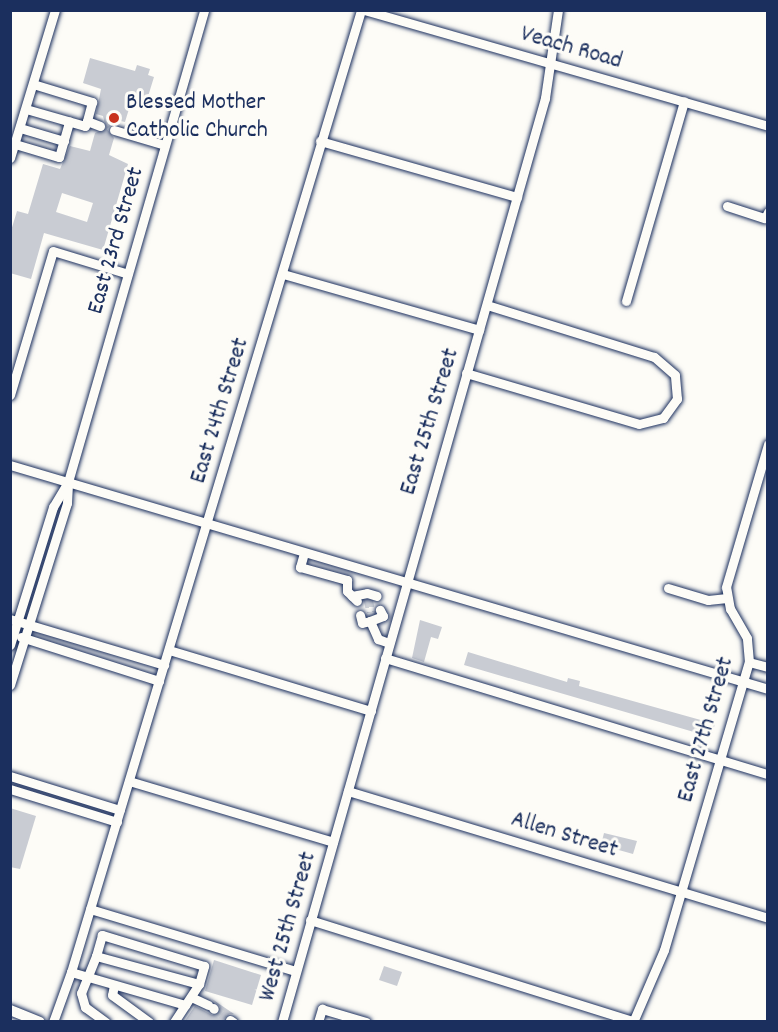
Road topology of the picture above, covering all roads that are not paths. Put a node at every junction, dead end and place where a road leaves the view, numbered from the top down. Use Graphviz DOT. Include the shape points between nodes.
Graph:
graph roads {
  1 [pos="55,10"];
  2 [pos="204,10"];
  3 [pos="362,10"];
  4 [pos="558,10"];
  5 [pos="552,63"];
  6 [pos="33,84"];
  7 [pos="684,101"];
  8 [pos="26,109"];
  9 [pos="69,121"];
  10 [pos="87,121"];
  11 [pos="100,126"];
  12 [pos="768,126"];
  13 [pos="20,128"];
  14 [pos="114,130"];
  15 [pos="64,141"];
  16 [pos="320,141"];
  17 [pos="15,144"];
  18 [pos="165,145"];
  19 [pos="10,158"];
  20 [pos="517,197"];
  21 [pos="727,206"];
  22 [pos="768,212"];
  23 [pos="128,273"];
  24 [pos="283,274"];
  25 [pos="626,301"];
  26 [pos="487,305"];
  27 [pos="479,330"];
  28 [pos="466,373"];
  29 [pos="10,395"];
  30 [pos="768,444"];
  31 [pos="10,465"];
  32 [pos="68,482"];
  33 [pos="207,524"];
  34 [pos="304,553"];
  35 [pos="405,583"];
  36 [pos="668,588"];
  37 [pos="363,597"];
  38 [pos="727,598"];
  39 [pos="360,615"];
  40 [pos="14,620"];
  41 [pos="30,624"];
  42 [pos="12,634"];
  43 [pos="26,638"];
  44 [pos="389,643"];
  45 [pos="10,645"];
  46 [pos="169,650"];
  47 [pos="385,658"];
  48 [pos="748,662"];
  49 [pos="164,665"];
  50 [pos="768,667"];
  51 [pos="159,681"];
  52 [pos="743,682"];
  53 [pos="10,685"];
  54 [pos="768,689"];
  55 [pos="371,711"];
  56 [pos="719,760"];
  57 [pos="768,774"];
  58 [pos="10,776"];
  59 [pos="129,781"];
  60 [pos="10,789"];
  61 [pos="348,791"];
  62 [pos="120,810"];
  63 [pos="117,822"];
  64 [pos="333,842"];
  65 [pos="681,891"];
  66 [pos="90,909"];
  67 [pos="768,918"];
  68 [pos="310,920"];
  69 [pos="96,956"];
  70 [pos="296,971"];
  71 [pos="71,972"];
  72 [pos="88,977"];
  73 [pos="199,984"];
  74 [pos="114,985"];
  75 [pos="188,1001"];
  76 [pos="212,1007"];
  77 [pos="10,1010"];
  78 [pos="633,1021"];
  79 [pos="40,1022"];
  80 [pos="53,1022"];
  81 [pos="106,1022"];
  82 [pos="148,1022"];
  83 [pos="174,1022"];
  84 [pos="282,1022"];
  85 [pos="318,1022"];
  86 [pos="366,1022"];
  1 -- 6 [label="street"];
  2 -- 18 [label="street, East 23rd Street"];
  3 -- 5 [label="street, Veach Road"];
  3 -- 16 [label="street, East 24th Street"];
  4 -- 5 [label="street, East 25th Street"];
  5 -- 7 [label="street, Veach Road"];
  5 -- 20 [label="street, East 25th Street"];
  6 -- 8 [label="street"];
  6 -- 10 [label="street" via="92,102"];
  7 -- 12 [label="street, Veach Road"];
  7 -- 25 [label="street"];
  8 -- 9 [label="street"];
  8 -- 13 [label="street"];
  9 -- 10 [label="street" via="85,126"];
  9 -- 15 [label="street"];
  10 -- 11 [label="street"];
  13 -- 15 [label="street"];
  13 -- 17 [label="street"];
  14 -- 18 [label="street"];
  15 -- 17 [label="street" via="59,157"];
  16 -- 20 [label="street"];
  16 -- 24 [label="street, East 24th Street"];
  17 -- 19 [label="street"];
  18 -- 23 [label="street, East 23rd Street"];
  20 -- 26 [label="street, East 25th Street"];
  21 -- 22 [label="street" via="765,218"];
  23 -- 29 [label="street" via="53,251"];
  23 -- 32 [label="street, East 23rd Street"];
  24 -- 27 [label="street"];
  24 -- 33 [label="street, East 24th Street"];
  26 -- 27 [label="street, East 25th Street"];
  26 -- 28 [label="street" via="654,357 675,375 677,399 663,418 639,424"];
  27 -- 28 [label="street, East 25th Street"];
  28 -- 35 [label="street, East 25th Street"];
  30 -- 38 [label="street" via="732,562"];
  31 -- 32 [label="street"];
  32 -- 33 [label="street"];
  32 -- 40 [label="street, East 23rd Street" via="53,507"];
  32 -- 41 [label="street, East 23rd Street" via="67,503"];
  33 -- 34 [label="street"];
  33 -- 46 [label="street, East 24th Street"];
  34 -- 35 [label="street"];
  34 -- 37 [label="street" via="300,567 347,580"];
  35 -- 44 [label="street, East 25th Street"];
  35 -- 52 [label="street"];
  36 -- 38 [label="street" via="708,600"];
  38 -- 48 [label="street, East 27th Street" via="747,638"];
  39 -- 44 [label="street" via="362,623 374,615 378,639"];
  40 -- 41 [label="street"];
  40 -- 42 [label="street, East 23rd Street"];
  41 -- 43 [label="street, East 23rd Street"];
  41 -- 49 [label="street"];
  42 -- 43 [label="street"];
  42 -- 45 [label="street, East 23rd Street"];
  43 -- 51 [label="street"];
  43 -- 53 [label="street, East 23rd Street"];
  44 -- 47 [label="street, East 25th Street"];
  46 -- 49 [label="street, East 24th Street"];
  46 -- 55 [label="street"];
  47 -- 55 [label="street, East 25th Street"];
  47 -- 56 [label="street"];
  48 -- 50 [label="street"];
  48 -- 52 [label="street, East 27th Street"];
  49 -- 51 [label="street, East 24th Street"];
  51 -- 59 [label="street, East 24th Street"];
  52 -- 54 [label="street"];
  52 -- 56 [label="street, East 27th Street"];
  55 -- 61 [label="street, East 25th Street"];
  56 -- 57 [label="street"];
  56 -- 65 [label="street, East 27th Street"];
  58 -- 62 [label="street"];
  59 -- 62 [label="street, East 24th Street"];
  59 -- 64 [label="street"];
  60 -- 63 [label="street"];
  61 -- 64 [label="street, East 25th Street"];
  61 -- 65 [label="street, Allen Street"];
  62 -- 63 [label="street, East 24th Street"];
  63 -- 66 [label="street, East 24th Street"];
  64 -- 68 [label="street, West 25th Street"];
  65 -- 67 [label="street, Allen Street"];
  65 -- 78 [label="street, East 27th Street" via="664,950"];
  66 -- 70 [label="street"];
  66 -- 71 [label="street, East 24th Street"];
  68 -- 70 [label="street, West 25th Street"];
  68 -- 78 [label="street"];
  69 -- 72 [label="street"];
  69 -- 73 [label="street"];
  69 -- 73 [label="street" via="102,935 204,966"];
  70 -- 84 [label="street, West 25th Street"];
  71 -- 72 [label="street"];
  71 -- 80 [label="street, East 24th Street"];
  72 -- 74 [label="street"];
  72 -- 81 [label="street" via="81,993 85,1007"];
  73 -- 75 [label="street"];
  74 -- 75 [label="street"];
  74 -- 82 [label="street" via="112,995"];
  75 -- 76 [label="street"];
  75 -- 83 [label="street"];
  77 -- 79 [label="main road"];
  85 -- 86 [label="street" via="322,1009"];
}
